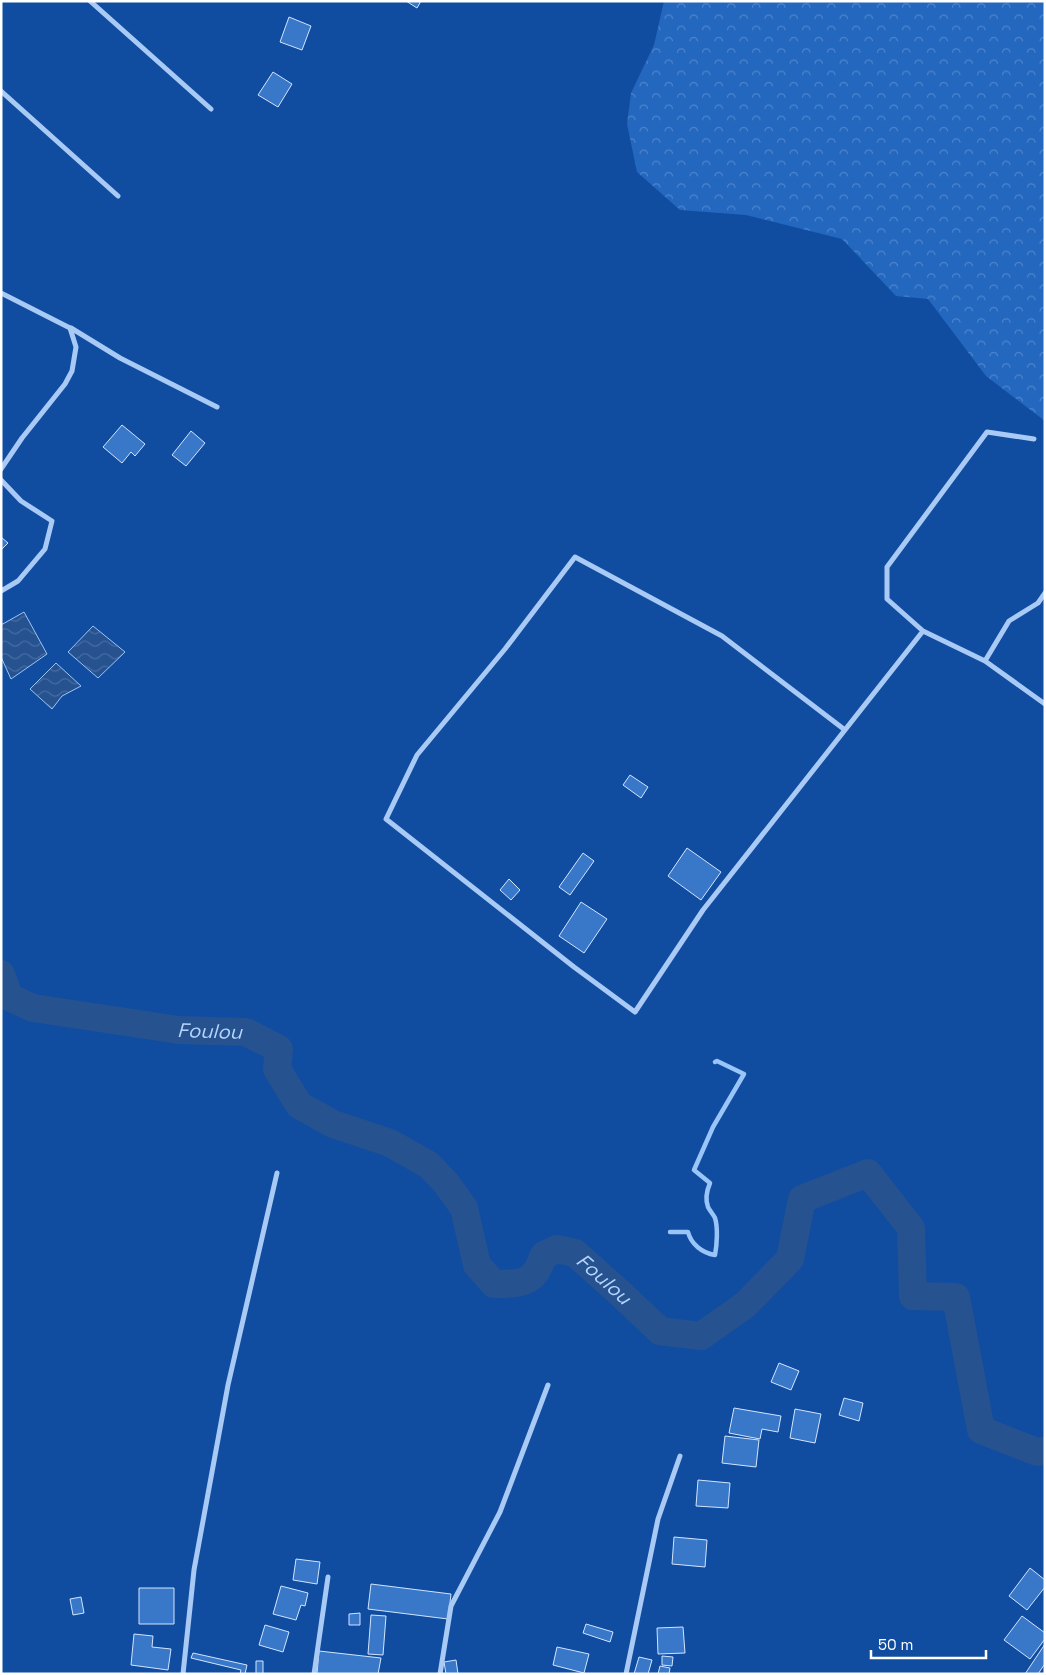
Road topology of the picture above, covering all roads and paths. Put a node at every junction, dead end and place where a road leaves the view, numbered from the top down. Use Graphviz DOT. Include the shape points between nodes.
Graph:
graph roads {
  1 [pos="90,1"];
  2 [pos="1,91"];
  3 [pos="211,109"];
  4 [pos="118,196"];
  5 [pos="1,294"];
  6 [pos="70,328"];
  7 [pos="217,406"];
  8 [pos="1034,439"];
  9 [pos="1,469"];
  10 [pos="1,480"];
  11 [pos="1,591"];
  12 [pos="1045,593"];
  13 [pos="923,631"];
  14 [pos="984,661"];
  15 [pos="1045,704"];
  16 [pos="845,730"];
  17 [pos="277,1174"];
  18 [pos="548,1385"];
  19 [pos="680,1456"];
  20 [pos="328,1577"];
  21 [pos="183,1674"];
  22 [pos="314,1674"];
  23 [pos="440,1674"];
  24 [pos="626,1674"];
  1 -- 3 [label="street"];
  2 -- 4 [label="street"];
  5 -- 6 [label="street"];
  6 -- 7 [label="street" via="120,358"];
  6 -- 9 [label="street" via="76,347 72,371"];
  8 -- 13 [label="street" via="988,432 887,567 888,598"];
  10 -- 11 [label="street" via="21,501 52,521 45,549 18,581"];
  12 -- 14 [label="street" via="1038,603 1009,622"];
  13 -- 14 [label="street"];
  13 -- 16 [label="street"];
  14 -- 15 [label="street"];
  16 -- 16 [label="street" via="703,910 635,1012 386,819 417,755 505,649 574,557 722,636"];
  17 -- 21 [label="street" via="226,1395 194,1570"];
  18 -- 23 [label="street" via="500,1512 451,1606"];
  19 -- 24 [label="street" via="658,1519"];
  20 -- 22 [label="street"];
}
